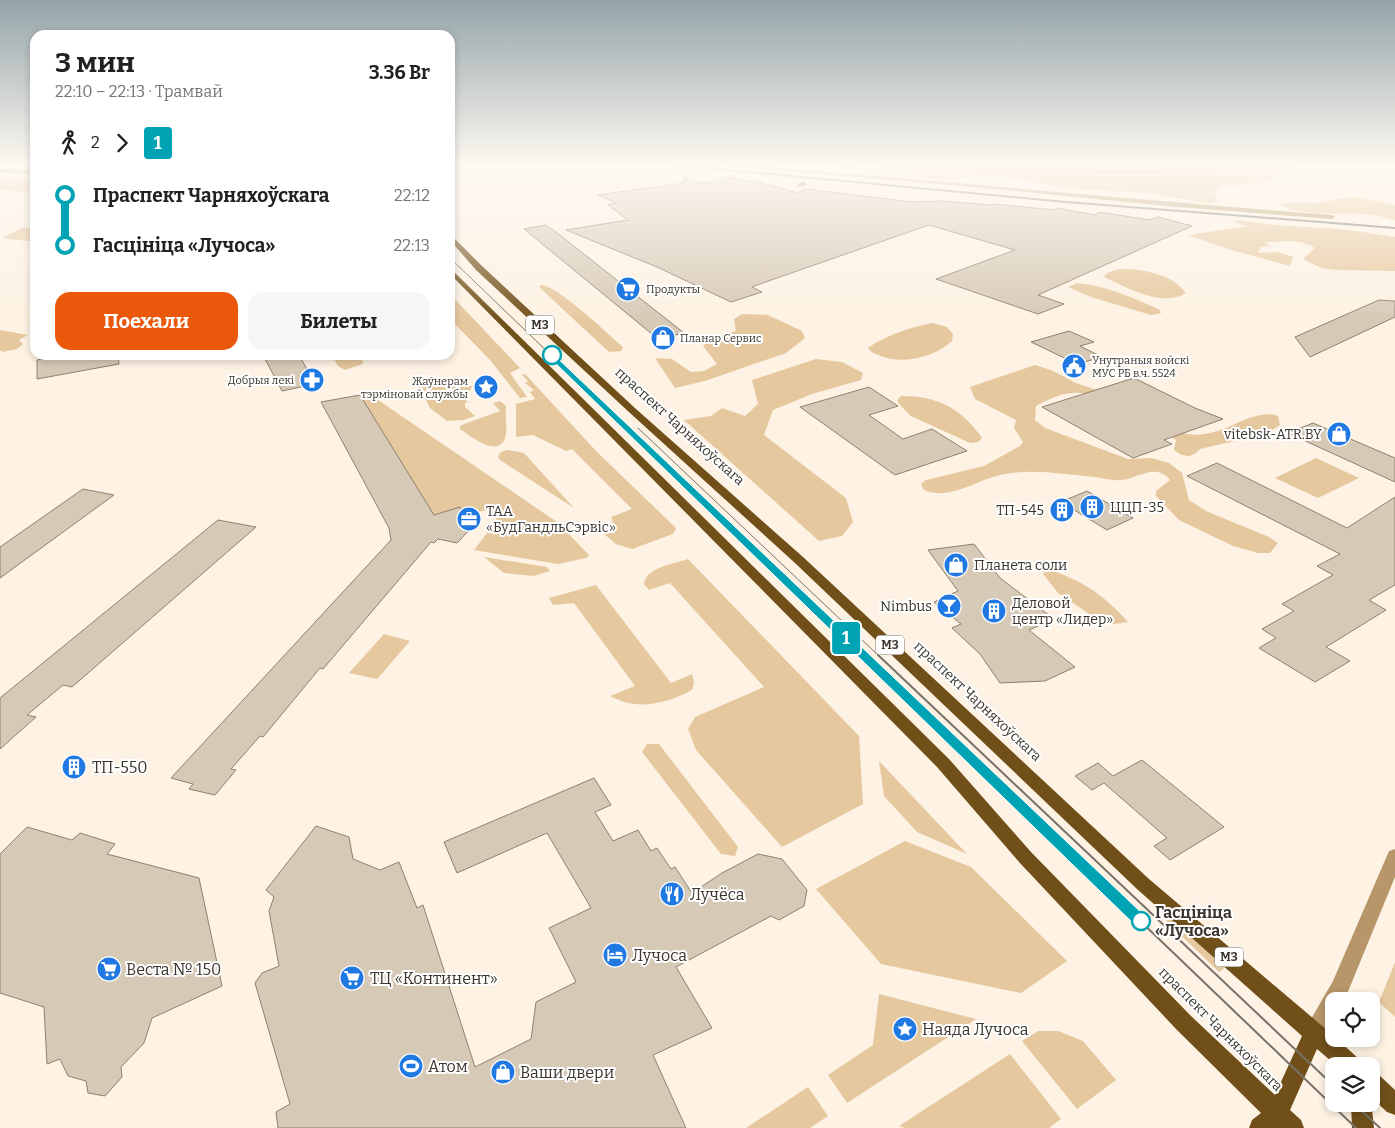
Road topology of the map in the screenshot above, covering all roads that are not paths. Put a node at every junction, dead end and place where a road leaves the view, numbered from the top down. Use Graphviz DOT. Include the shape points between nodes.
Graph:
graph roads {
  1 [pos="455,242"];
  2 [pos="455,275"];
  3 [pos="1395,856"];
  4 [pos="1314,1033"];
  5 [pos="1332,1049"];
  6 [pos="1338,1057"];
  7 [pos="1341,1057"];
  8 [pos="1380,1091"];
  9 [pos="1395,1104"];
  10 [pos="1362,1112"];
  11 [pos="1286,1121"];
  12 [pos="1260,1128"];
  13 [pos="1363,1128"];
  1 -- 4 [label="main road, праспект Чарняхоўскага / М3" via="479,268 799,560 1143,884"];
  2 -- 11 [label="main road, праспект Чарняхоўскага / М3" via="943,763 1025,857 1184,1023"];
  3 -- 4 [label="street" via="1340,988"];
  4 -- 5 [label="main road, праспект Чарняхоўскага / М3"];
  4 -- 11 [label="main road"];
  5 -- 6 [label="main road"];
  5 -- 7 [label="main road, праспект Чарняхоўскага / М3"];
  8 -- 9 [label="main road"];
  10 -- 13 [label="main road"];
  11 -- 12 [label="main road"];
}
